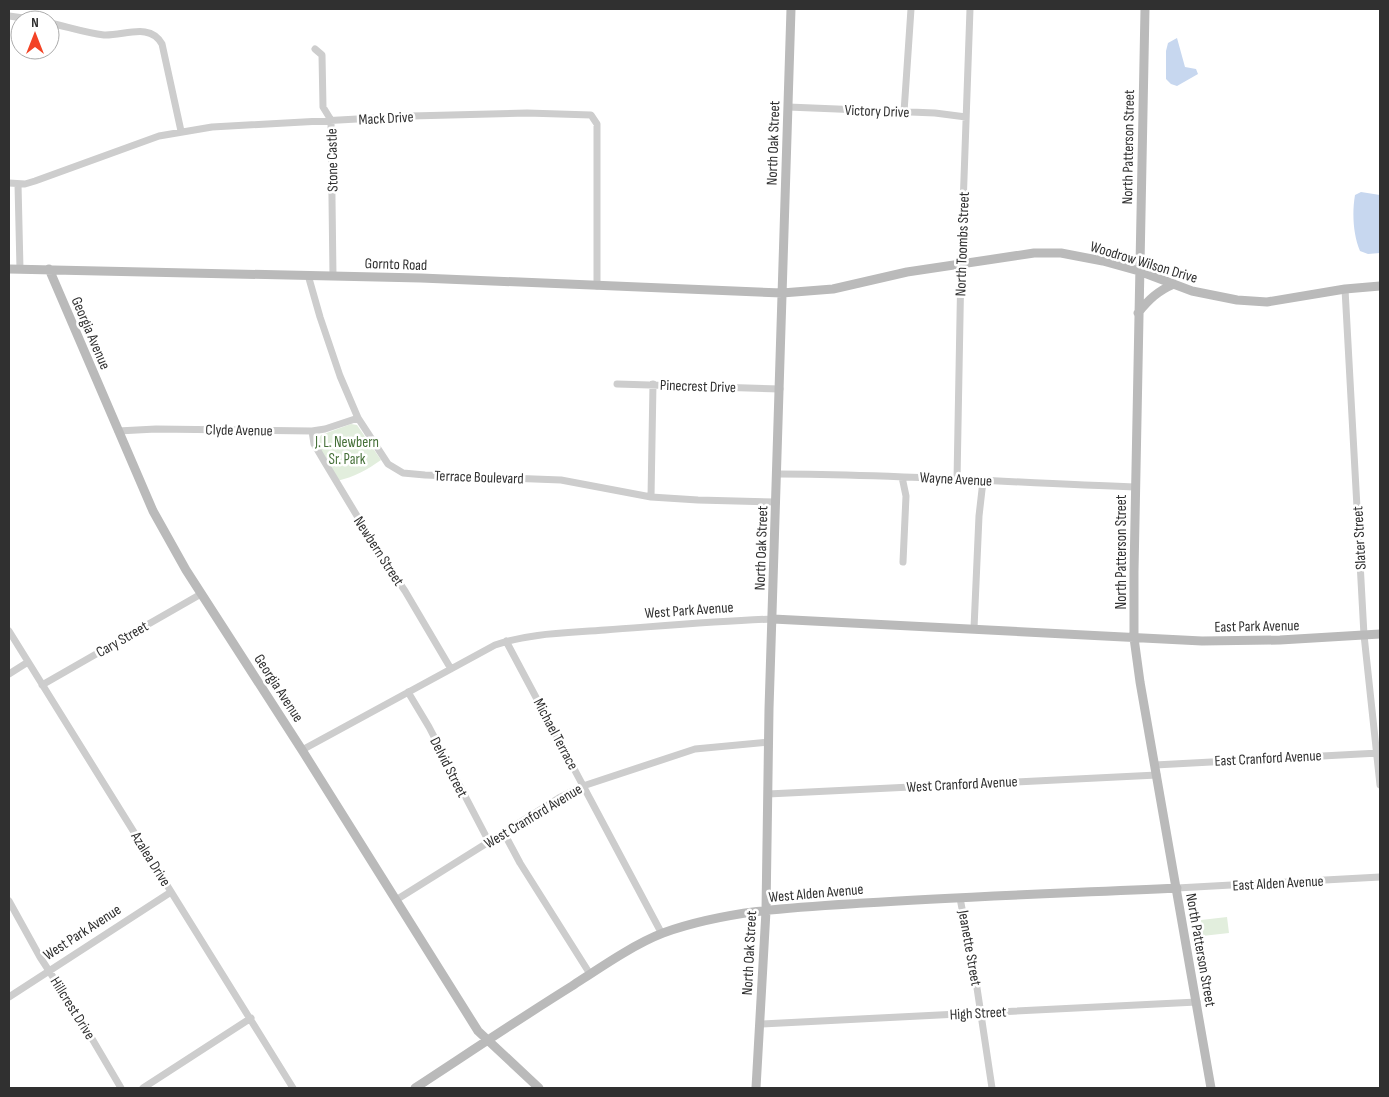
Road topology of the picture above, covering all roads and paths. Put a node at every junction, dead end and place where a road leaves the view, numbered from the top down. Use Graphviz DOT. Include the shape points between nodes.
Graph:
graph roads {
  1 [pos="791,9"];
  2 [pos="911,9"];
  3 [pos="970,9"];
  4 [pos="1145,9"];
  5 [pos="60,25"];
  6 [pos="315,49"];
  7 [pos="788,107"];
  8 [pos="904,112"];
  9 [pos="966,117"];
  10 [pos="331,120"];
  11 [pos="181,131"];
  12 [pos="9,183"];
  13 [pos="18,184"];
  14 [pos="961,264"];
  15 [pos="9,269"];
  16 [pos="20,269"];
  17 [pos="49,269"];
  18 [pos="1139,271"];
  19 [pos="308,275"];
  20 [pos="333,276"];
  21 [pos="1174,284"];
  22 [pos="598,286"];
  23 [pos="1380,286"];
  24 [pos="1345,290"];
  25 [pos="782,293"];
  26 [pos="1138,313"];
  27 [pos="617,384"];
  28 [pos="653,384"];
  29 [pos="780,389"];
  30 [pos="358,418"];
  31 [pos="118,431"];
  32 [pos="312,431"];
  33 [pos="778,474"];
  34 [pos="902,477"];
  35 [pos="957,480"];
  36 [pos="983,481"];
  37 [pos="1134,487"];
  38 [pos="651,497"];
  39 [pos="776,502"];
  40 [pos="903,562"];
  41 [pos="201,594"];
  42 [pos="773,619"];
  43 [pos="974,628"];
  44 [pos="9,631"];
  45 [pos="1380,634"];
  46 [pos="1364,635"];
  47 [pos="1134,638"];
  48 [pos="506,641"];
  49 [pos="28,662"];
  50 [pos="451,669"];
  51 [pos="9,674"];
  52 [pos="42,685"];
  53 [pos="408,692"];
  54 [pos="768,742"];
  55 [pos="302,750"];
  56 [pos="1378,754"];
  57 [pos="1155,765"];
  58 [pos="1157,775"];
  59 [pos="1380,785"];
  60 [pos="583,786"];
  61 [pos="768,794"];
  62 [pos="504,833"];
  63 [pos="489,842"];
  64 [pos="1380,877"];
  65 [pos="1176,888"];
  66 [pos="171,892"];
  67 [pos="960,898"];
  68 [pos="396,900"];
  69 [pos="9,901"];
  70 [pos="766,911"];
  71 [pos="662,934"];
  72 [pos="49,970"];
  73 [pos="590,974"];
  74 [pos="9,997"];
  75 [pos="1196,1002"];
  76 [pos="981,1012"];
  77 [pos="251,1018"];
  78 [pos="760,1024"];
  79 [pos="488,1040"];
  80 [pos="121,1088"];
  81 [pos="143,1088"];
  82 [pos="293,1088"];
  83 [pos="415,1088"];
  84 [pos="539,1088"];
  85 [pos="756,1088"];
  86 [pos="992,1088"];
  87 [pos="1211,1088"];
  1 -- 7 [label="street, North Oak Street"];
  2 -- 8 [label="street"];
  3 -- 9 [label="street, North Toombs Street"];
  4 -- 18 [label="street, North Patterson Street"];
  5 -- 11 [label="street" via="105,35 149,32 159,38"];
  6 -- 10 [label="street, Stone Castle" via="322,56 323,106"];
  7 -- 8 [label="street, Victory Drive"];
  7 -- 25 [label="street, North Oak Street"];
  8 -- 9 [label="street, Victory Drive"];
  9 -- 14 [label="street, North Toombs Street"];
  10 -- 11 [label="street, Mack Drive"];
  10 -- 20 [label="street, Stone Castle"];
  10 -- 22 [label="street, Mack Drive" via="526,113 591,115 597,124"];
  11 -- 13 [label="street, Mack Drive"];
  12 -- 13 [label="street"];
  13 -- 16 [label="street"];
  14 -- 18 [label="street, Woodrow Wilson Drive" via="1034,253 1060,253"];
  14 -- 25 [label="street, Woodrow Wilson Drive" via="907,272 833,290"];
  14 -- 35 [label="street, North Toombs Street"];
  15 -- 16 [label="street, Gornto Road"];
  16 -- 17 [label="street, Gornto Road"];
  17 -- 19 [label="street, Gornto Road"];
  17 -- 31 [label="street, Georgia Avenue"];
  18 -- 21 [label="street, Woodrow Wilson Drive"];
  18 -- 26 [label="street, North Patterson Street"];
  19 -- 20 [label="street, Gornto Road"];
  19 -- 30 [label="street, Terrace Boulevard" via="340,376"];
  20 -- 22 [label="street, Gornto Road"];
  21 -- 24 [label="street, Woodrow Wilson Drive" via="1237,300 1267,302"];
  21 -- 26 [label="street" via="1148,299"];
  22 -- 25 [label="street, Gornto Road"];
  23 -- 24 [label="street, Woodrow Wilson Drive"];
  24 -- 46 [label="street, Slater Street"];
  25 -- 29 [label="street, North Oak Street"];
  26 -- 37 [label="street, North Patterson Street"];
  27 -- 28 [label="street, Pinecrest Drive"];
  28 -- 29 [label="street, Pinecrest Drive"];
  28 -- 38 [label="street"];
  29 -- 33 [label="street, North Oak Street"];
  30 -- 32 [label="street, Clyde Avenue"];
  30 -- 38 [label="street, Terrace Boulevard" via="388,464 404,472 561,480"];
  31 -- 32 [label="street, Clyde Avenue"];
  31 -- 41 [label="street, Georgia Avenue" via="153,511"];
  32 -- 50 [label="street, Newbern Street" via="314,444"];
  33 -- 34 [label="street, Wayne Avenue"];
  33 -- 39 [label="street, North Oak Street"];
  34 -- 35 [label="street, Wayne Avenue"];
  34 -- 40 [label="street" via="906,496"];
  35 -- 36 [label="street, Wayne Avenue"];
  36 -- 37 [label="street, Wayne Avenue"];
  36 -- 43 [label="street"];
  37 -- 47 [label="street, North Patterson Street"];
  38 -- 39 [label="street, Terrace Boulevard"];
  39 -- 42 [label="street, North Oak Street"];
  41 -- 52 [label="street, Cary Street"];
  41 -- 55 [label="street, Georgia Avenue"];
  42 -- 43 [label="street, West Park Avenue"];
  42 -- 48 [label="street, West Park Avenue" via="584,632"];
  42 -- 54 [label="street, North Oak Street"];
  43 -- 47 [label="street, West Park Avenue"];
  44 -- 49 [label="street, Azalea Drive"];
  45 -- 46 [label="street, East Park Avenue"];
  46 -- 47 [label="street, East Park Avenue" via="1235,641"];
  46 -- 56 [label="street, Slater Street"];
  47 -- 57 [label="street, North Patterson Street"];
  48 -- 50 [label="street, West Park Avenue"];
  48 -- 60 [label="street, Michael Terrace"];
  49 -- 51 [label="street"];
  49 -- 52 [label="street, Azalea Drive"];
  50 -- 53 [label="street, West Park Avenue"];
  52 -- 66 [label="street, Azalea Drive"];
  53 -- 55 [label="street, West Park Avenue"];
  53 -- 63 [label="street, Delvid Street"];
  54 -- 60 [label="street, West Cranford Avenue" via="696,749"];
  54 -- 61 [label="street, North Oak Street"];
  55 -- 68 [label="street, Georgia Avenue"];
  56 -- 57 [label="street, East Cranford Avenue"];
  56 -- 59 [label="street, Slater Street"];
  57 -- 58 [label="street, North Patterson Street"];
  58 -- 61 [label="street, West Cranford Avenue"];
  58 -- 65 [label="street, North Patterson Street"];
  60 -- 62 [label="street, West Cranford Avenue"];
  60 -- 71 [label="street, Michael Terrace"];
  61 -- 70 [label="street, North Oak Street"];
  62 -- 63 [label="street, West Cranford Avenue"];
  62 -- 73 [label="street"];
  63 -- 68 [label="street, West Cranford Avenue"];
  64 -- 65 [label="street, East Alden Avenue"];
  65 -- 67 [label="street, West Alden Avenue"];
  65 -- 75 [label="street, North Patterson Street"];
  66 -- 72 [label="street, West Park Avenue"];
  66 -- 77 [label="street, Azalea Drive"];
  67 -- 70 [label="street, West Alden Avenue"];
  67 -- 76 [label="street, Jeanette Street"];
  68 -- 79 [label="street, Georgia Avenue" via="478,1031"];
  69 -- 72 [label="street, Hillcrest Drive"];
  70 -- 71 [label="street, West Alden Avenue" via="685,926"];
  70 -- 78 [label="street, North Oak Street"];
  71 -- 73 [label="street, West Alden Avenue"];
  72 -- 74 [label="street, West Park Avenue"];
  72 -- 80 [label="street, Hillcrest Drive"];
  73 -- 79 [label="street, West Alden Avenue"];
  75 -- 76 [label="street, High Street"];
  75 -- 87 [label="street, North Patterson Street"];
  76 -- 78 [label="street, High Street"];
  76 -- 86 [label="street, Jeanette Street"];
  77 -- 81 [label="street"];
  77 -- 82 [label="street, Azalea Drive"];
  78 -- 85 [label="street, North Oak Street"];
  79 -- 83 [label="street, West Alden Avenue"];
  79 -- 84 [label="street, Georgia Avenue"];
}
